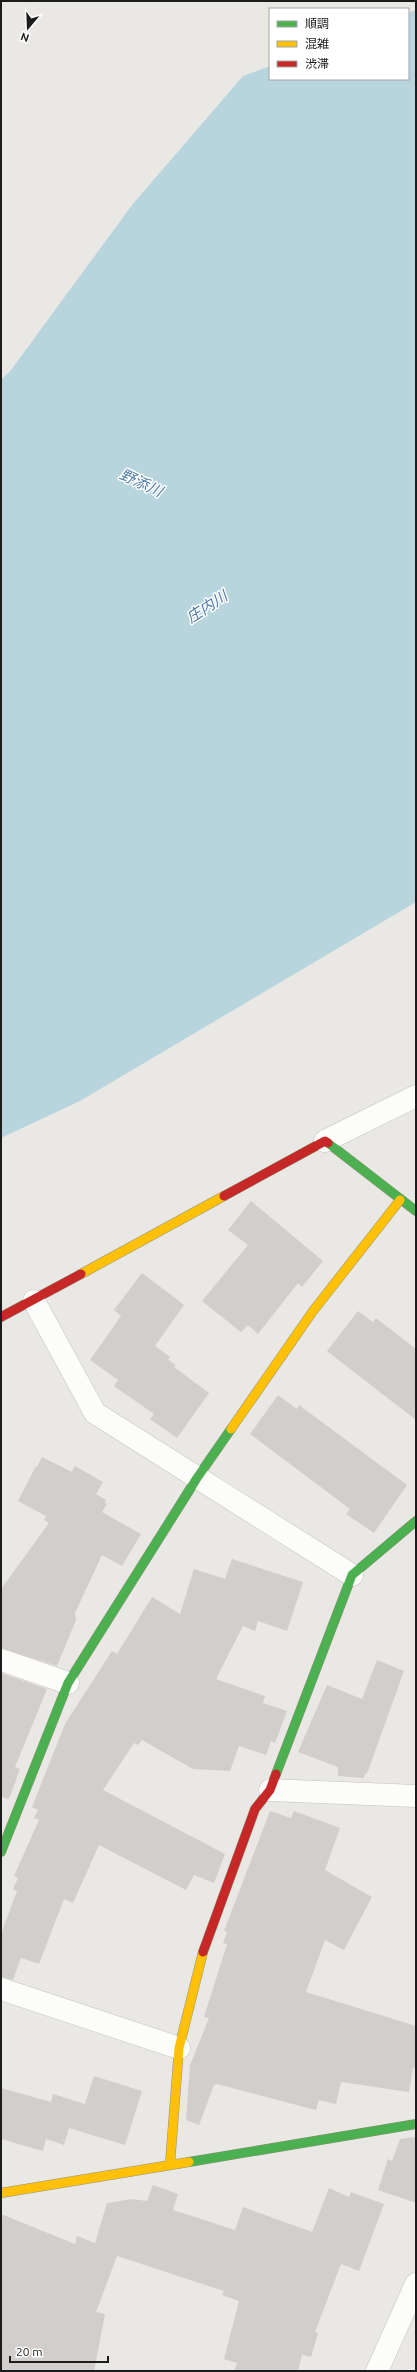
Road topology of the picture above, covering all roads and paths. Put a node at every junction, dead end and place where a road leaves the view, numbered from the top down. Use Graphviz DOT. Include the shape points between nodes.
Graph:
graph roads {
  1 [pos="416,1096"];
  2 [pos="325,1141"];
  3 [pos="400,1200"];
  4 [pos="416,1211"];
  5 [pos="34,1301"];
  6 [pos="1,1317"];
  7 [pos="197,1478"];
  8 [pos="416,1520"];
  9 [pos="352,1575"];
  10 [pos="1,1660"];
  11 [pos="68,1683"];
  12 [pos="270,1790"];
  13 [pos="416,1796"];
  14 [pos="1,1852"];
  15 [pos="1,1990"];
  16 [pos="179,2048"];
  17 [pos="416,2124"];
  18 [pos="170,2164"];
  19 [pos="1,2193"];
  20 [pos="416,2284"];
  21 [pos="377,2371"];
  1 -- 2 [label="street"];
  2 -- 3 [label="street"];
  2 -- 5 [label="street"];
  3 -- 4 [label="street"];
  3 -- 7 [label="street" via="313,1311"];
  5 -- 6 [label="street"];
  5 -- 7 [label="street" via="95,1413"];
  7 -- 9 [label="street"];
  7 -- 11 [label="street"];
  8 -- 9 [label="street"];
  9 -- 12 [label="street"];
  10 -- 11 [label="street"];
  11 -- 14 [label="street"];
  12 -- 13 [label="street"];
  12 -- 16 [label="street" via="255,1809 207,1938"];
  15 -- 16 [label="street"];
  16 -- 18 [label="street"];
  17 -- 18 [label="street"];
  18 -- 19 [label="street"];
  20 -- 21 [label="street"];
}
